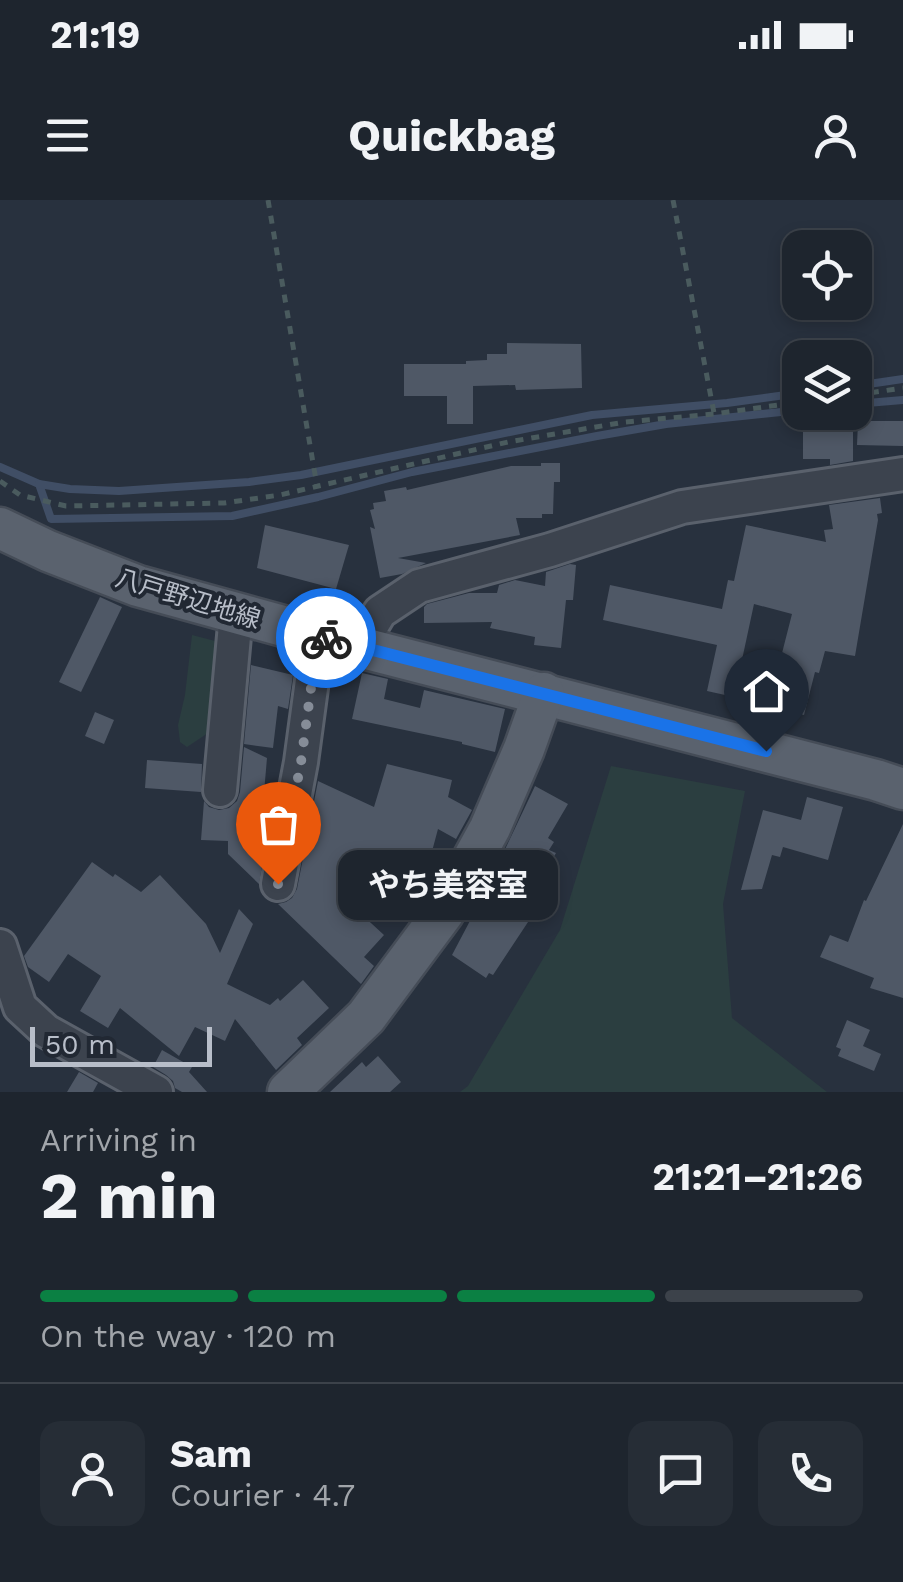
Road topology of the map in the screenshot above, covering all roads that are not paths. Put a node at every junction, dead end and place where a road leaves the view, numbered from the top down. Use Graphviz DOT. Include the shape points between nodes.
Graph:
graph roads {
  1 [pos="903,474"];
  2 [pos="0,528"];
  3 [pos="236,614"];
  4 [pos="318,636"];
  5 [pos="359,647"];
  6 [pos="544,693"];
  7 [pos="903,789"];
  8 [pos="220,790"];
  9 [pos="278,884"];
  10 [pos="0,946"];
  11 [pos="156,1092"];
  12 [pos="288,1092"];
  1 -- 5 [label="street" via="682,507 420,586 380,612"];
  2 -- 3 [label="main road, 八戸野辺地線" via="138,586"];
  3 -- 4 [label="main road, 八戸野辺地線"];
  3 -- 8 [label="street"];
  4 -- 5 [label="main road, 八戸野辺地線"];
  4 -- 9 [label="street"];
  5 -- 6 [label="main road, 八戸野辺地線"];
  6 -- 7 [label="main road, 八戸野辺地線"];
  6 -- 12 [label="main road" via="490,828 444,912 366,1017"];
  10 -- 11 [label="street" via="20,1007 46,1031"];
}
